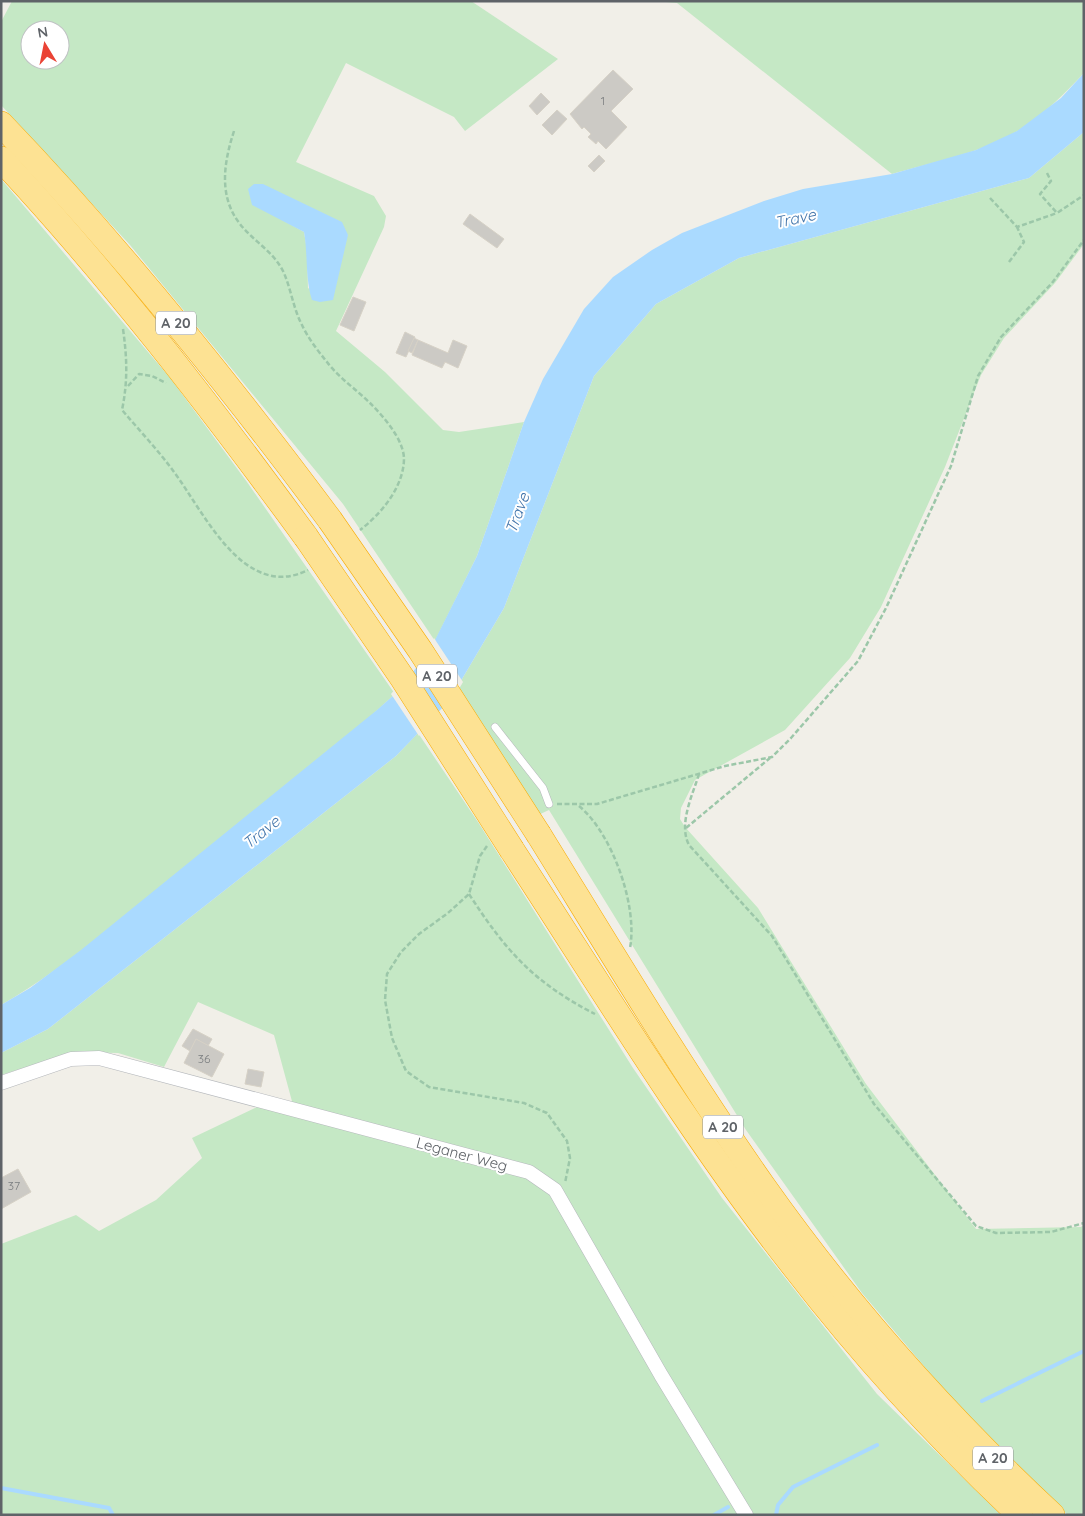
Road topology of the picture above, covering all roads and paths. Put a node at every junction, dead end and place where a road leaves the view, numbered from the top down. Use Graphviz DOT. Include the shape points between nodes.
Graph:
graph roads {
  1 [pos="1,124"];
  2 [pos="1,159"];
  3 [pos="1046,172"];
  4 [pos="1084,195"];
  5 [pos="990,198"];
  6 [pos="1057,213"];
  7 [pos="1017,228"];
  8 [pos="1084,240"];
  9 [pos="1009,262"];
  10 [pos="169,384"];
  11 [pos="127,387"];
  12 [pos="495,728"];
  13 [pos="772,756"];
  14 [pos="700,774"];
  15 [pos="549,804"];
  16 [pos="578,805"];
  17 [pos="685,829"];
  18 [pos="503,845"];
  19 [pos="468,894"];
  20 [pos="630,953"];
  21 [pos="598,1016"];
  22 [pos="1,1083"];
  23 [pos="555,1190"];
  24 [pos="1084,1223"];
  25 [pos="746,1515"];
  26 [pos="1020,1515"];
  27 [pos="1052,1515"];
  1 -- 27 [label="highway, A 20, bridge" via="195,346 330,520 420,650 691,1079 814,1254 936,1399"];
  2 -- 18 [label="highway, A 20, bridge" via="170,355 306,537 403,680"];
  3 -- 6 [label="path" via="1051,181 1040,194"];
  4 -- 6 [label="path"];
  5 -- 7 [label="path"];
  6 -- 7 [label="path"];
  7 -- 9 [label="path" via="1024,242"];
  8 -- 13 [label="path" via="1052,283 1001,337 978,376 951,466 858,661"];
  10 -- 11 [label="path" via="139,374"];
  12 -- 15 [label="lane" via="543,788"];
  13 -- 14 [label="path"];
  13 -- 17 [label="path"];
  14 -- 16 [label="path" via="597,804"];
  14 -- 17 [label="path"];
  15 -- 16 [label="path"];
  16 -- 20 [label="path" via="592,817 627,891 633,934"];
  17 -- 24 [label="path" via="689,845 772,936 874,1104 976,1226 996,1233 1052,1232"];
  18 -- 19 [label="path" via="486,846"];
  18 -- 26 [label="highway, A 20" via="744,1200 795,1268 910,1405"];
  19 -- 21 [label="path" via="494,933 532,974 571,1002"];
  19 -- 23 [label="path" via="419,934 401,952 387,974 385,1000 392,1038 406,1071 429,1087 524,1103 547,1112 567,1141 570,1158 565,1183"];
  22 -- 23 [label="street, Leganer Weg" via="71,1059 99,1058 529,1172"];
  23 -- 25 [label="street, Leganer Weg"];
}
